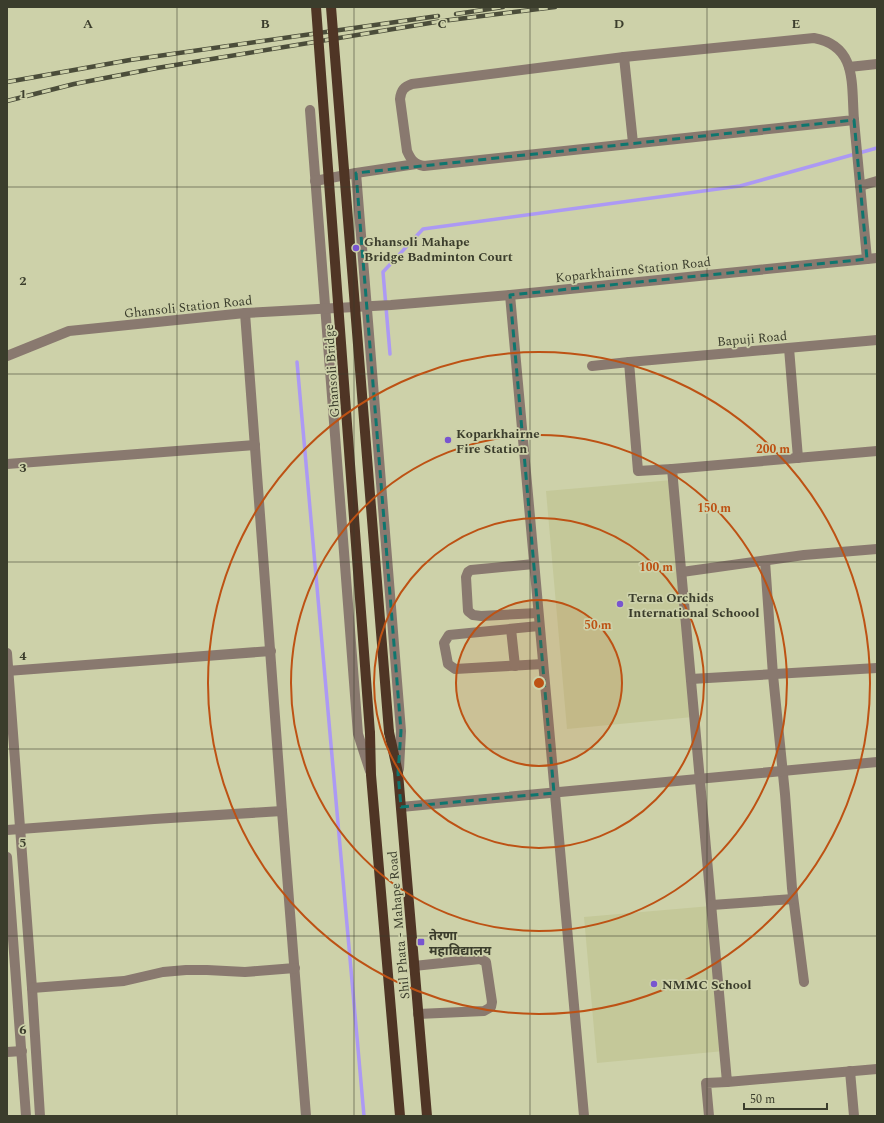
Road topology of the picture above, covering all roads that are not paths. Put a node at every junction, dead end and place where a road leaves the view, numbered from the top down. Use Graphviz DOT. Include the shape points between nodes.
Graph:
graph roads {
  1 [pos="316,7"];
  2 [pos="331,7"];
  3 [pos="624,58"];
  4 [pos="877,64"];
  5 [pos="849,67"];
  6 [pos="310,110"];
  7 [pos="854,120"];
  8 [pos="632,143"];
  9 [pos="416,164"];
  10 [pos="356,173"];
  11 [pos="315,181"];
  12 [pos="877,182"];
  13 [pos="860,186"];
  14 [pos="872,259"];
  15 [pos="510,295"];
  16 [pos="371,306"];
  17 [pos="325,309"];
  18 [pos="245,313"];
  19 [pos="877,340"];
  20 [pos="789,348"];
  21 [pos="7,356"];
  22 [pos="629,362"];
  23 [pos="592,366"];
  24 [pos="255,445"];
  25 [pos="877,451"];
  26 [pos="798,458"];
  27 [pos="7,464"];
  28 [pos="672,469"];
  29 [pos="877,549"];
  30 [pos="766,561"];
  31 [pos="534,564"];
  32 [pos="682,572"];
  33 [pos="538,613"];
  34 [pos="539,626"];
  35 [pos="511,629"];
  36 [pos="271,650"];
  37 [pos="7,653"];
  38 [pos="543,664"];
  39 [pos="515,666"];
  40 [pos="877,668"];
  41 [pos="8,671"];
  42 [pos="773,675"];
  43 [pos="692,679"];
  44 [pos="370,733"];
  45 [pos="877,762"];
  46 [pos="783,771"];
  47 [pos="398,772"];
  48 [pos="371,775"];
  49 [pos="700,779"];
  50 [pos="554,793"];
  51 [pos="401,807"];
  52 [pos="282,811"];
  53 [pos="20,829"];
  54 [pos="7,830"];
  55 [pos="7,857"];
  56 [pos="793,899"];
  57 [pos="712,905"];
  58 [pos="414,966"];
  59 [pos="295,968"];
  60 [pos="804,982"];
  61 [pos="32,988"];
  62 [pos="418,1014"];
  63 [pos="22,1051"];
  64 [pos="7,1052"];
  65 [pos="877,1069"];
  66 [pos="850,1071"];
  67 [pos="727,1082"];
  68 [pos="26,1116"];
  69 [pos="40,1116"];
  70 [pos="306,1116"];
  71 [pos="400,1116"];
  72 [pos="427,1116"];
  73 [pos="584,1116"];
  74 [pos="709,1116"];
  75 [pos="854,1116"];
  1 -- 44 [label="main road, Ghansoli Bridge, bridge"];
  2 -- 47 [label="main road, Shil Phata - Mahape Road, bridge" via="389,732"];
  3 -- 5 [label="street" via="814,38 825,40 838,50 846,57"];
  3 -- 8 [label="street"];
  3 -- 9 [label="street" via="404,87 400,99 407,151 410,159"];
  4 -- 5 [label="street"];
  5 -- 7 [label="street"];
  6 -- 11 [label="street"];
  7 -- 8 [label="street"];
  7 -- 13 [label="street"];
  8 -- 9 [label="street" via="424,166"];
  9 -- 10 [label="street"];
  10 -- 11 [label="street"];
  10 -- 16 [label="street"];
  11 -- 17 [label="street"];
  12 -- 13 [label="street"];
  13 -- 14 [label="street"];
  14 -- 15 [label="street, Koparkhairne Station Road"];
  15 -- 16 [label="street, Koparkhairne Station Road"];
  15 -- 31 [label="street"];
  16 -- 17 [label="street, Ghansoli Station Road"];
  16 -- 47 [label="street" via="401,731"];
  17 -- 18 [label="street, Ghansoli Station Road"];
  17 -- 48 [label="street" via="358,734"];
  18 -- 21 [label="street, Ghansoli Station Road" via="69,332"];
  18 -- 24 [label="street"];
  19 -- 20 [label="street, Bapuji Road"];
  20 -- 22 [label="street, Bapuji Road"];
  20 -- 26 [label="street"];
  22 -- 23 [label="street, Bapuji Road"];
  22 -- 28 [label="street" via="638,471"];
  24 -- 27 [label="street"];
  24 -- 36 [label="street"];
  25 -- 26 [label="street"];
  26 -- 28 [label="street"];
  28 -- 32 [label="street"];
  29 -- 30 [label="street"];
  30 -- 32 [label="street"];
  30 -- 42 [label="street"];
  31 -- 33 [label="street"];
  31 -- 33 [label="street" via="468,572 468,611 481,616"];
  32 -- 43 [label="street"];
  33 -- 34 [label="street"];
  34 -- 35 [label="street"];
  34 -- 38 [label="street"];
  35 -- 39 [label="street"];
  35 -- 39 [label="street" via="449,635 444,643 448,664 455,669"];
  36 -- 41 [label="street"];
  36 -- 52 [label="street"];
  37 -- 41 [label="street"];
  38 -- 39 [label="street"];
  38 -- 50 [label="street"];
  40 -- 42 [label="street"];
  41 -- 53 [label="street"];
  42 -- 43 [label="street"];
  42 -- 46 [label="street"];
  43 -- 49 [label="street"];
  44 -- 48 [label="main road, Shil Phata - Mahape Road"];
  45 -- 46 [label="street"];
  46 -- 49 [label="street"];
  46 -- 56 [label="street"];
  47 -- 51 [label="main road, Shil Phata - Mahape Road"];
  48 -- 71 [label="main road, Shil Phata - Mahape Road"];
  49 -- 50 [label="street"];
  49 -- 57 [label="street"];
  50 -- 51 [label="street"];
  50 -- 73 [label="street"];
  51 -- 58 [label="main road, Shil Phata - Mahape Road"];
  52 -- 53 [label="street"];
  52 -- 59 [label="street"];
  53 -- 54 [label="street"];
  53 -- 61 [label="street"];
  55 -- 63 [label="street"];
  56 -- 57 [label="street"];
  56 -- 60 [label="street"];
  57 -- 67 [label="street"];
  58 -- 62 [label="main road, Shil Phata - Mahape Road"];
  58 -- 62 [label="street" via="480,959 486,962 492,1002 491,1007 484,1011"];
  59 -- 61 [label="street" via="244,972 186,970 124,981"];
  59 -- 70 [label="street"];
  61 -- 69 [label="street"];
  62 -- 72 [label="main road, Shil Phata - Mahape Road"];
  63 -- 64 [label="street"];
  63 -- 68 [label="street"];
  65 -- 66 [label="street"];
  66 -- 67 [label="street"];
  66 -- 75 [label="street"];
  67 -- 74 [label="street" via="706,1083"];
}
